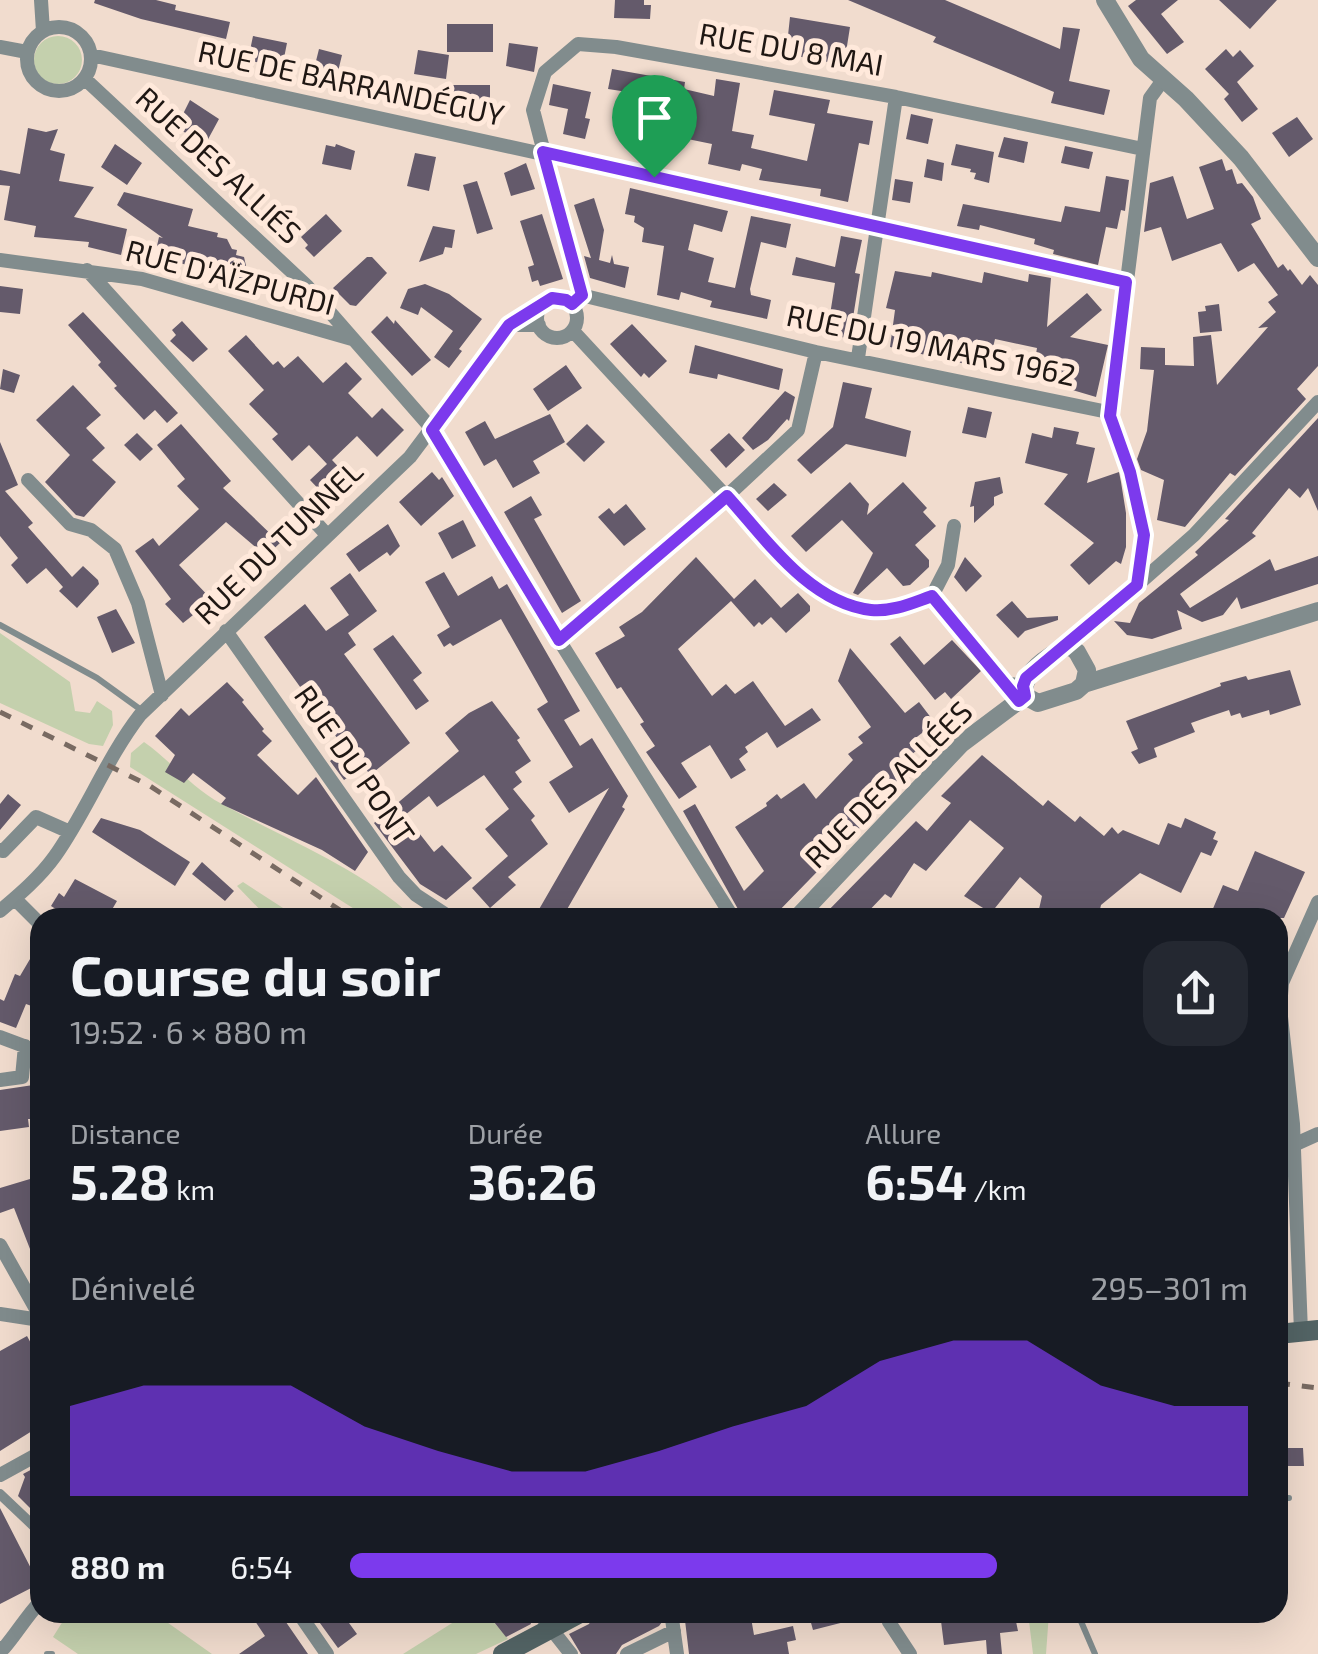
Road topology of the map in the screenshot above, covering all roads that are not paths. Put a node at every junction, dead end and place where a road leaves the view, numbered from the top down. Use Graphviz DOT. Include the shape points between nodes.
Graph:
graph roads {
  1 [pos="41,0"];
  2 [pos="1104,0"];
  3 [pos="43,30"];
  4 [pos="0,47"];
  5 [pos="27,52"];
  6 [pos="91,55"];
  7 [pos="85,79"];
  8 [pos="1163,80"];
  9 [pos="896,97"];
  10 [pos="1143,149"];
  11 [pos="543,152"];
  12 [pos="876,226"];
  13 [pos="1318,258"];
  14 [pos="0,260"];
  15 [pos="87,270"];
  16 [pos="1126,282"];
  17 [pos="577,300"];
  18 [pos="539,308"];
  19 [pos="509,325"];
  20 [pos="538,325"];
  21 [pos="573,331"];
  22 [pos="353,339"];
  23 [pos="816,352"];
  24 [pos="858,358"];
  25 [pos="1318,402"];
  26 [pos="1110,416"];
  27 [pos="432,430"];
  28 [pos="28,480"];
  29 [pos="727,496"];
  30 [pos="954,526"];
  31 [pos="327,535"];
  32 [pos="1137,585"];
  33 [pos="932,596"];
  34 [pos="1318,612"];
  35 [pos="0,625"];
  36 [pos="226,631"];
  37 [pos="559,640"];
  38 [pos="1069,645"];
  39 [pos="1085,677"];
  40 [pos="1018,692"];
  41 [pos="162,695"];
  42 [pos="144,712"];
  43 [pos="70,832"];
  44 [pos="0,850"];
  45 [pos="14,898"];
  46 [pos="1318,902"];
  47 [pos="436,908"];
  48 [pos="727,908"];
  49 [pos="811,908"];
  50 [pos="0,911"];
  51 [pos="30,914"];
  52 [pos="1288,965"];
  53 [pos="0,1038"];
  54 [pos="24,1046"];
  55 [pos="30,1048"];
  56 [pos="0,1080"];
  57 [pos="1288,1092"];
  58 [pos="1318,1134"];
  59 [pos="1293,1145"];
  60 [pos="1288,1147"];
  61 [pos="0,1245"];
  62 [pos="30,1300"];
  63 [pos="0,1314"];
  64 [pos="30,1317"];
  65 [pos="1310,1331"];
  66 [pos="30,1458"];
  67 [pos="0,1475"];
  68 [pos="0,1494"];
  69 [pos="30,1522"];
  70 [pos="30,1615"];
  71 [pos="306,1623"];
  72 [pos="548,1623"];
  73 [pos="563,1623"];
  74 [pos="673,1623"];
  75 [pos="889,1623"];
  76 [pos="1082,1623"];
  77 [pos="553,1629"];
  78 [pos="674,1632"];
  79 [pos="4,1649"];
  80 [pos="328,1654"];
  81 [pos="503,1654"];
  82 [pos="571,1654"];
  83 [pos="627,1654"];
  84 [pos="678,1654"];
  85 [pos="910,1654"];
  86 [pos="1095,1654"];
  1 -- 3 [label="street"];
  2 -- 8 [label="street" via="1141,59"];
  3 -- 5 [label="street"];
  3 -- 6 [label="street" via="70,28"];
  4 -- 5 [label="street"];
  5 -- 7 [label="street" via="41,86 66,90"];
  6 -- 7 [label="street"];
  6 -- 11 [label="street, RUE DE BARRANDÉGUY"];
  7 -- 22 [label="street, RUE DES ALLIÉS" via="306,286"];
  8 -- 10 [label="street" via="1150,98"];
  8 -- 13 [label="street" via="1241,158"];
  9 -- 10 [label="street, RUE DU 8 MAI"];
  9 -- 11 [label="street, RUE DU 8 MAI" via="578,44 545,72 533,110"];
  9 -- 12 [label="street"];
  10 -- 16 [label="street"];
  11 -- 12 [label="street, RUE DE BARRANDÉGUY"];
  11 -- 17 [label="street, RUE DU 8 MAI"];
  12 -- 16 [label="street, RUE DE BARRANDÉGUY"];
  12 -- 24 [label="street"];
  14 -- 15 [label="street, RUE D'AÏZPURDI"];
  15 -- 22 [label="street, RUE D'AÏZPURDI" via="142,279"];
  15 -- 31 [label="street"];
  16 -- 26 [label="street"];
  17 -- 18 [label="street" via="552,298"];
  17 -- 21 [label="street"];
  17 -- 23 [label="street, RUE DU 19 MARS 1962"];
  18 -- 19 [label="street"];
  18 -- 20 [label="street"];
  19 -- 20 [label="street"];
  19 -- 27 [label="street"];
  20 -- 21 [label="street" via="554,338"];
  21 -- 29 [label="street"];
  22 -- 27 [label="street, RUE D'AÏZPURDI"];
  23 -- 24 [label="street, RUE DU 19 MARS 1962"];
  23 -- 29 [label="street" via="798,430"];
  24 -- 26 [label="street, RUE DU 19 MARS 1962"];
  25 -- 32 [label="street" via="1194,536"];
  26 -- 32 [label="street, RUE DU 19 MARS 1962" via="1144,535"];
  27 -- 31 [label="street, RUE DU TUNNEL"];
  27 -- 37 [label="street, RUE D'AÏZPURDI"];
  28 -- 41 [label="street" via="70,524 115,549 138,604"];
  29 -- 33 [label="street" via="797,573 830,597 870,610"];
  29 -- 37 [label="street"];
  30 -- 33 [label="street" via="948,565"];
  31 -- 36 [label="street, RUE DU TUNNEL"];
  32 -- 38 [label="street"];
  33 -- 40 [label="street"];
  34 -- 39 [label="street"];
  35 -- 42 [label="lane"];
  36 -- 41 [label="street, RUE DU TUNNEL"];
  36 -- 47 [label="street, RUE DU PONT" via="399,878"];
  37 -- 48 [label="street, RUE D'AÏZPURDI"];
  38 -- 39 [label="street"];
  38 -- 40 [label="street, RUE DES ALLÉES"];
  39 -- 40 [label="street" via="1076,691 1038,704"];
  40 -- 49 [label="street, RUE DES ALLÉES" via="961,744"];
  41 -- 42 [label="street, RUE DU TUNNEL"];
  42 -- 43 [label="street, RUE DU TUNNEL" via="115,749"];
  43 -- 44 [label="street" via="36,817"];
  43 -- 45 [label="street, RUE DU TUNNEL" via="41,874"];
  45 -- 50 [label="street, RUE DU TUNNEL"];
  45 -- 51 [label="street"];
  46 -- 52 [label="street"];
  53 -- 54 [label="street"];
  54 -- 55 [label="street"];
  54 -- 56 [label="street" via="22,1076"];
  57 -- 59 [label="street"];
  58 -- 59 [label="street"];
  59 -- 60 [label="street"];
  59 -- 65 [label="street"];
  61 -- 62 [label="street"];
  63 -- 64 [label="street"];
  66 -- 67 [label="street"];
  68 -- 69 [label="street"];
  70 -- 79 [label="street"];
  71 -- 80 [label="street"];
  72 -- 77 [label="street"];
  73 -- 77 [label="main road"];
  74 -- 78 [label="street"];
  75 -- 85 [label="street"];
  76 -- 86 [label="lane"];
  77 -- 81 [label="main road"];
  77 -- 82 [label="street"];
  78 -- 83 [label="street"];
  78 -- 84 [label="street"];
}
